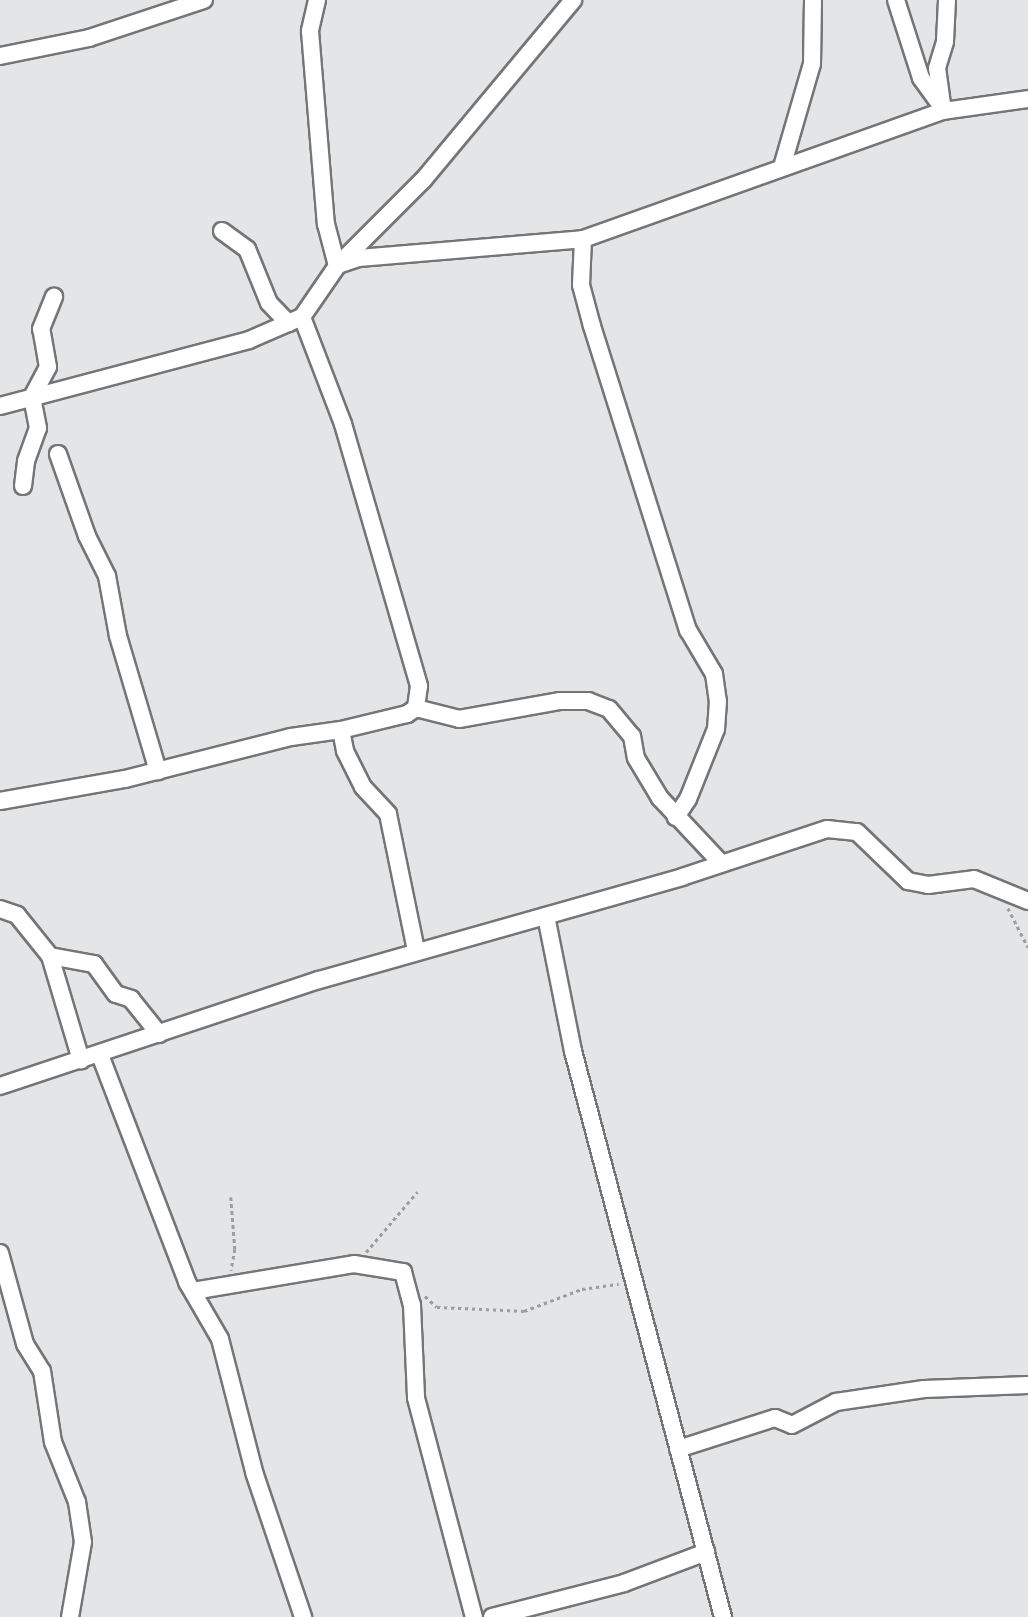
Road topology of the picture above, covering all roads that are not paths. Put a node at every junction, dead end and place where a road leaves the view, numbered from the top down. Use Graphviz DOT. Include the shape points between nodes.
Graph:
graph roads {
  1 [pos="204,0"];
  2 [pos="317,0"];
  3 [pos="573,0"];
  4 [pos="813,0"];
  5 [pos="896,0"];
  6 [pos="947,0"];
  7 [pos="0,56"];
  8 [pos="1028,99"];
  9 [pos="941,106"];
  10 [pos="782,167"];
  11 [pos="222,231"];
  12 [pos="583,239"];
  13 [pos="337,266"];
  14 [pos="54,296"];
  15 [pos="295,320"];
  16 [pos="32,397"];
  17 [pos="0,406"];
  18 [pos="58,454"];
  19 [pos="23,486"];
  20 [pos="416,708"];
  21 [pos="341,730"];
  22 [pos="158,771"];
  23 [pos="0,801"];
  24 [pos="676,817"];
  25 [pos="721,863"];
  26 [pos="1028,901"];
  27 [pos="0,909"];
  28 [pos="545,916"];
  29 [pos="416,951"];
  30 [pos="50,956"];
  31 [pos="159,1034"];
  32 [pos="81,1060"];
  33 [pos="102,1060"];
  34 [pos="0,1086"];
  35 [pos="0,1253"];
  36 [pos="193,1292"];
  37 [pos="1028,1385"];
  38 [pos="678,1449"];
  39 [pos="706,1552"];
  40 [pos="70,1617"];
  41 [pos="303,1617"];
  42 [pos="474,1617"];
  43 [pos="492,1617"];
  44 [pos="723,1617"];
  1 -- 7 [label="street" via="89,38"];
  2 -- 13 [label="street" via="310,31 326,224"];
  3 -- 13 [label="street" via="424,179"];
  4 -- 10 [label="street" via="812,64"];
  5 -- 9 [label="street" via="920,78"];
  6 -- 9 [label="street" via="945,41 937,68"];
  8 -- 9 [label="street"];
  9 -- 10 [label="street"];
  10 -- 12 [label="street" via="642,222"];
  11 -- 15 [label="street" via="247,249 270,303"];
  12 -- 13 [label="street" via="358,258"];
  12 -- 24 [label="street" via="581,285 592,326 688,630 706,656 716,688 716,729"];
  13 -- 15 [label="street"];
  14 -- 16 [label="street" via="41,330 48,368"];
  15 -- 16 [label="street" via="249,340"];
  15 -- 20 [label="street" via="342,424 419,686"];
  16 -- 17 [label="street"];
  16 -- 19 [label="street" via="38,428"];
  18 -- 22 [label="street" via="87,536 107,576 118,636"];
  20 -- 21 [label="street"];
  20 -- 24 [label="street" via="459,719 559,701 597,703 622,721 645,774"];
  21 -- 22 [label="street" via="291,737"];
  21 -- 29 [label="street" via="345,751 363,787 388,814"];
  22 -- 23 [label="street"];
  24 -- 25 [label="street"];
  25 -- 26 [label="street" via="840,827 857,832 908,881 928,885 974,879"];
  25 -- 28 [label="street"];
  27 -- 30 [label="street" via="17,915"];
  28 -- 29 [label="street"];
  28 -- 38 [label="street" via="573,1051"];
  29 -- 31 [label="street"];
  30 -- 31 [label="street" via="94,964 116,994 131,999"];
  30 -- 32 [label="street"];
  31 -- 32 [label="street"];
  32 -- 34 [label="street"];
  33 -- 36 [label="street"];
  35 -- 40 [label="street" via="25,1344 42,1371 53,1442 77,1502 83,1542"];
  36 -- 41 [label="street" via="228,1361 254,1475"];
  36 -- 42 [label="street" via="354,1264 402,1272 412,1305 416,1398"];
  37 -- 38 [label="street" via="924,1389 836,1402 793,1424 775,1418"];
  38 -- 39 [label="street"];
  39 -- 43 [label="street" via="624,1583"];
  39 -- 44 [label="street"];
}
